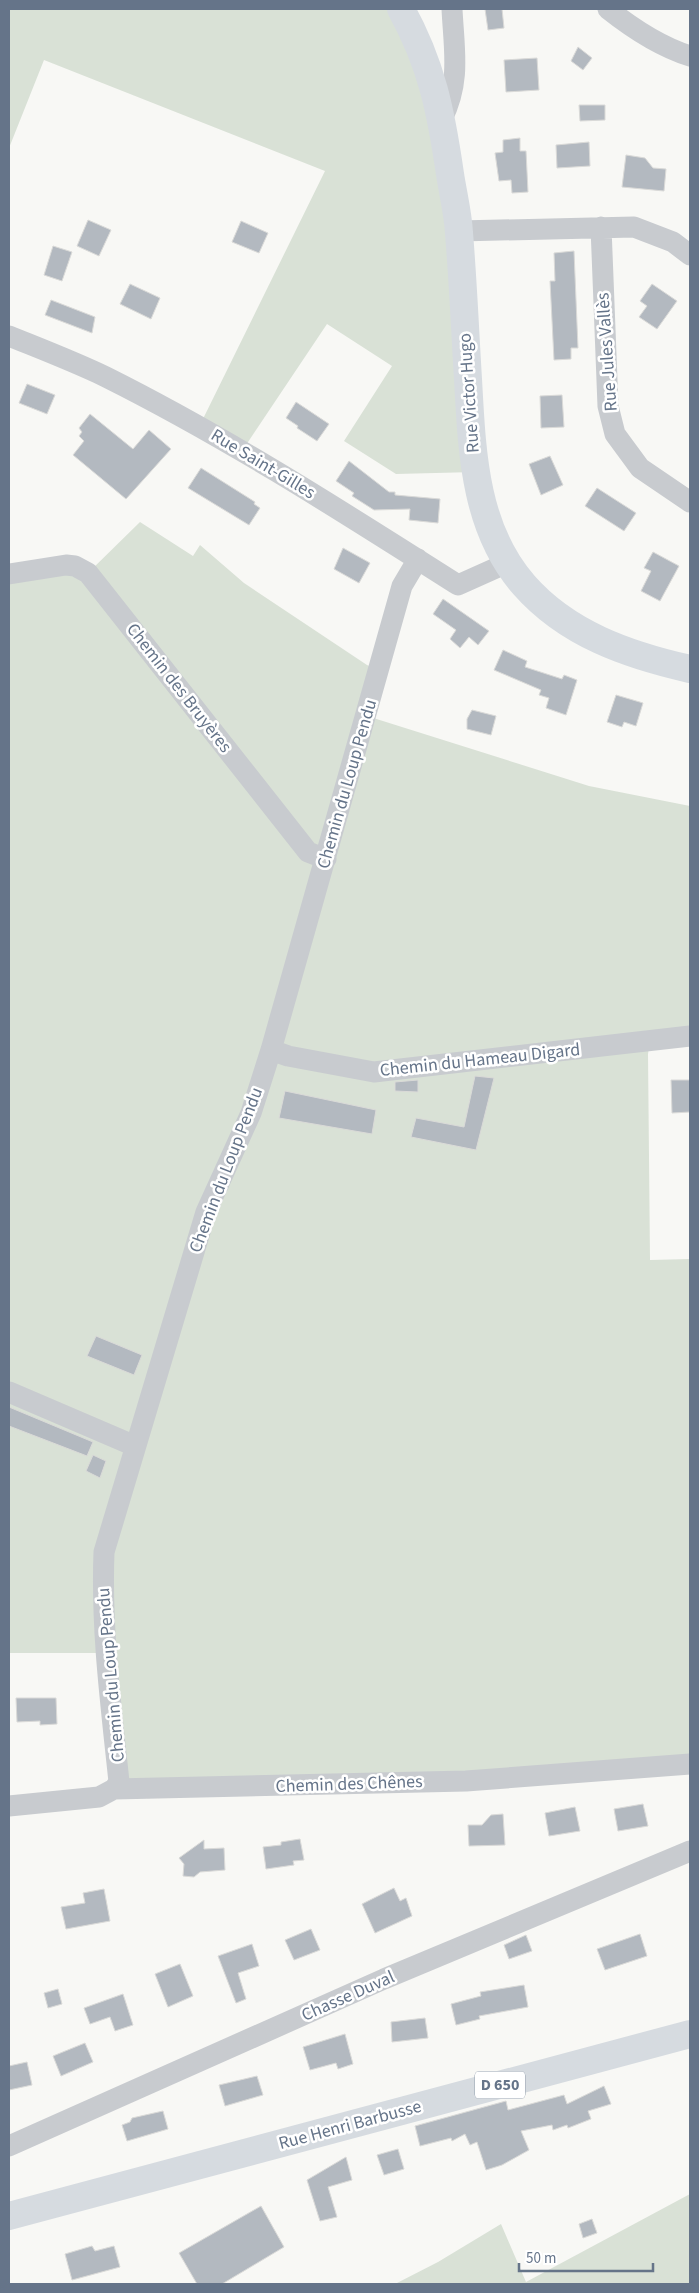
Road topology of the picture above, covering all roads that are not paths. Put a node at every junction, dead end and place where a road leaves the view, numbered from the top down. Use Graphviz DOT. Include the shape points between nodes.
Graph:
graph roads {
  1 [pos="400,9"];
  2 [pos="452,9"];
  3 [pos="608,9"];
  4 [pos="690,56"];
  5 [pos="442,119"];
  6 [pos="601,227"];
  7 [pos="459,231"];
  8 [pos="690,255"];
  9 [pos="9,336"];
  10 [pos="690,502"];
  11 [pos="418,559"];
  12 [pos="507,560"];
  13 [pos="9,574"];
  14 [pos="690,669"];
  15 [pos="326,859"];
  16 [pos="690,1036"];
  17 [pos="271,1050"];
  18 [pos="9,1392"];
  19 [pos="135,1446"];
  20 [pos="690,1764"];
  21 [pos="114,1790"];
  22 [pos="9,1806"];
  23 [pos="690,1850"];
  24 [pos="690,2034"];
  25 [pos="9,2146"];
  26 [pos="9,2216"];
  1 -- 5 [label="main road, Rue Victor Hugo" via="430,71"];
  2 -- 5 [label="street" via="455,81"];
  3 -- 4 [label="street" via="637,30"];
  5 -- 7 [label="main road, Rue Victor Hugo"];
  6 -- 7 [label="street"];
  6 -- 8 [label="street" via="634,227 672,242"];
  6 -- 10 [label="street, Rue Jules Vallès" via="608,406 616,434 640,468"];
  7 -- 12 [label="main road, Rue Victor Hugo" via="475,472 488,523"];
  9 -- 11 [label="street, Rue Saint-Gilles" via="104,376 159,405 258,460"];
  11 -- 12 [label="street, Rue Saint-Gilles" via="458,585"];
  11 -- 15 [label="street, Chemin du Loup Pendu" via="402,586"];
  12 -- 14 [label="main road, Rue Victor Hugo" via="521,582 568,623 603,642 652,660"];
  13 -- 15 [label="street, Chemin des Bruyères" via="66,565 88,573 308,852"];
  15 -- 17 [label="street, Chemin du Loup Pendu"];
  16 -- 17 [label="street, Chemin du Hameau Digard" via="374,1072"];
  17 -- 19 [label="street, Chemin du Loup Pendu" via="251,1113 206,1212"];
  18 -- 19 [label="street"];
  19 -- 21 [label="street, Chemin du Loup Pendu" via="104,1552 105,1653 119,1782"];
  20 -- 21 [label="street, Chemin des Chênes" via="466,1781"];
  21 -- 22 [label="street, Chemin des Chênes" via="99,1797"];
  23 -- 25 [label="street, Chasse Duval" via="384,1979"];
  24 -- 26 [label="main road, Rue Henri Barbusse / D 650"];
}
